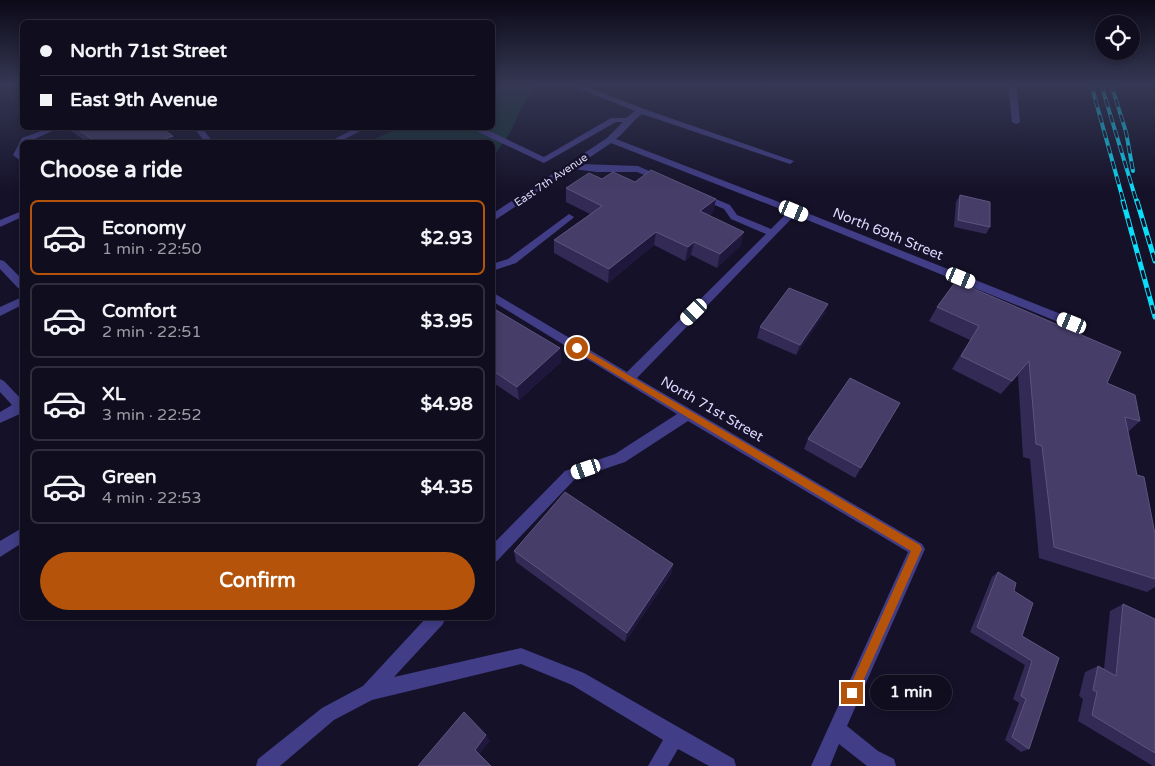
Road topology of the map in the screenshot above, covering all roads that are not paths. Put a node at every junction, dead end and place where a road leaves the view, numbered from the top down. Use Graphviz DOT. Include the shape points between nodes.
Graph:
graph roads {
  1 [pos="628,120"];
  2 [pos="667,120"];
  3 [pos="50,130"];
  4 [pos="200,130"];
  5 [pos="358,130"];
  6 [pos="481,130"];
  7 [pos="25,140"];
  8 [pos="207,140"];
  9 [pos="337,140"];
  10 [pos="610,140"];
  11 [pos="790,161"];
  12 [pos="572,166"];
  13 [pos="674,184"];
  14 [pos="691,192"];
  15 [pos="794,211"];
  16 [pos="20,215"];
  17 [pos="495,217"];
  18 [pos="569,217"];
  19 [pos="0,224"];
  20 [pos="773,232"];
  21 [pos="0,263"];
  22 [pos="495,267"];
  23 [pos="20,283"];
  24 [pos="495,298"];
  25 [pos="20,302"];
  26 [pos="0,312"];
  27 [pos="1072,323"];
  28 [pos="628,379"];
  29 [pos="0,384"];
  30 [pos="20,405"];
  31 [pos="20,408"];
  32 [pos="688,414"];
  33 [pos="0,418"];
  34 [pos="20,536"];
  35 [pos="0,550"];
  36 [pos="495,553"];
  37 [pos="434,620"];
  38 [pos="370,692"];
  39 [pos="836,729"];
  40 [pos="675,736"];
  41 [pos="265,766"];
  42 [pos="657,766"];
  43 [pos="727,766"];
  44 [pos="820,766"];
  45 [pos="886,766"];
  1 -- 6 [label="street" via="614,120 544,160"];
  1 -- 10 [label="street, East 7th Avenue" via="627,125"];
  2 -- 11 [label="street"];
  3 -- 7 [label="street"];
  4 -- 8 [label="street"];
  5 -- 9 [label="street"];
  10 -- 12 [label="street, East 7th Avenue"];
  10 -- 15 [label="street, North 69th Street"];
  12 -- 13 [label="street" via="638,169"];
  12 -- 17 [label="street, East 7th Avenue"];
  14 -- 20 [label="street" via="727,207 734,217"];
  15 -- 20 [label="street"];
  15 -- 27 [label="street, North 69th Street"];
  16 -- 19 [label="street"];
  18 -- 22 [label="street" via="512,261"];
  20 -- 28 [label="street"];
  21 -- 23 [label="street"];
  24 -- 28 [label="street, North 71st Street"];
  25 -- 26 [label="street"];
  28 -- 32 [label="street, North 71st Street"];
  29 -- 30 [label="street"];
  31 -- 33 [label="street"];
  32 -- 36 [label="street" via="620,458 570,475"];
  32 -- 39 [label="street, North 71st Street" via="917,549"];
  34 -- 35 [label="street"];
  37 -- 38 [label="street"];
  38 -- 40 [label="street" via="521,656 578,679"];
  38 -- 41 [label="street" via="328,714"];
  39 -- 44 [label="street"];
  39 -- 45 [label="street"];
  40 -- 42 [label="street"];
  40 -- 43 [label="street"];
}
